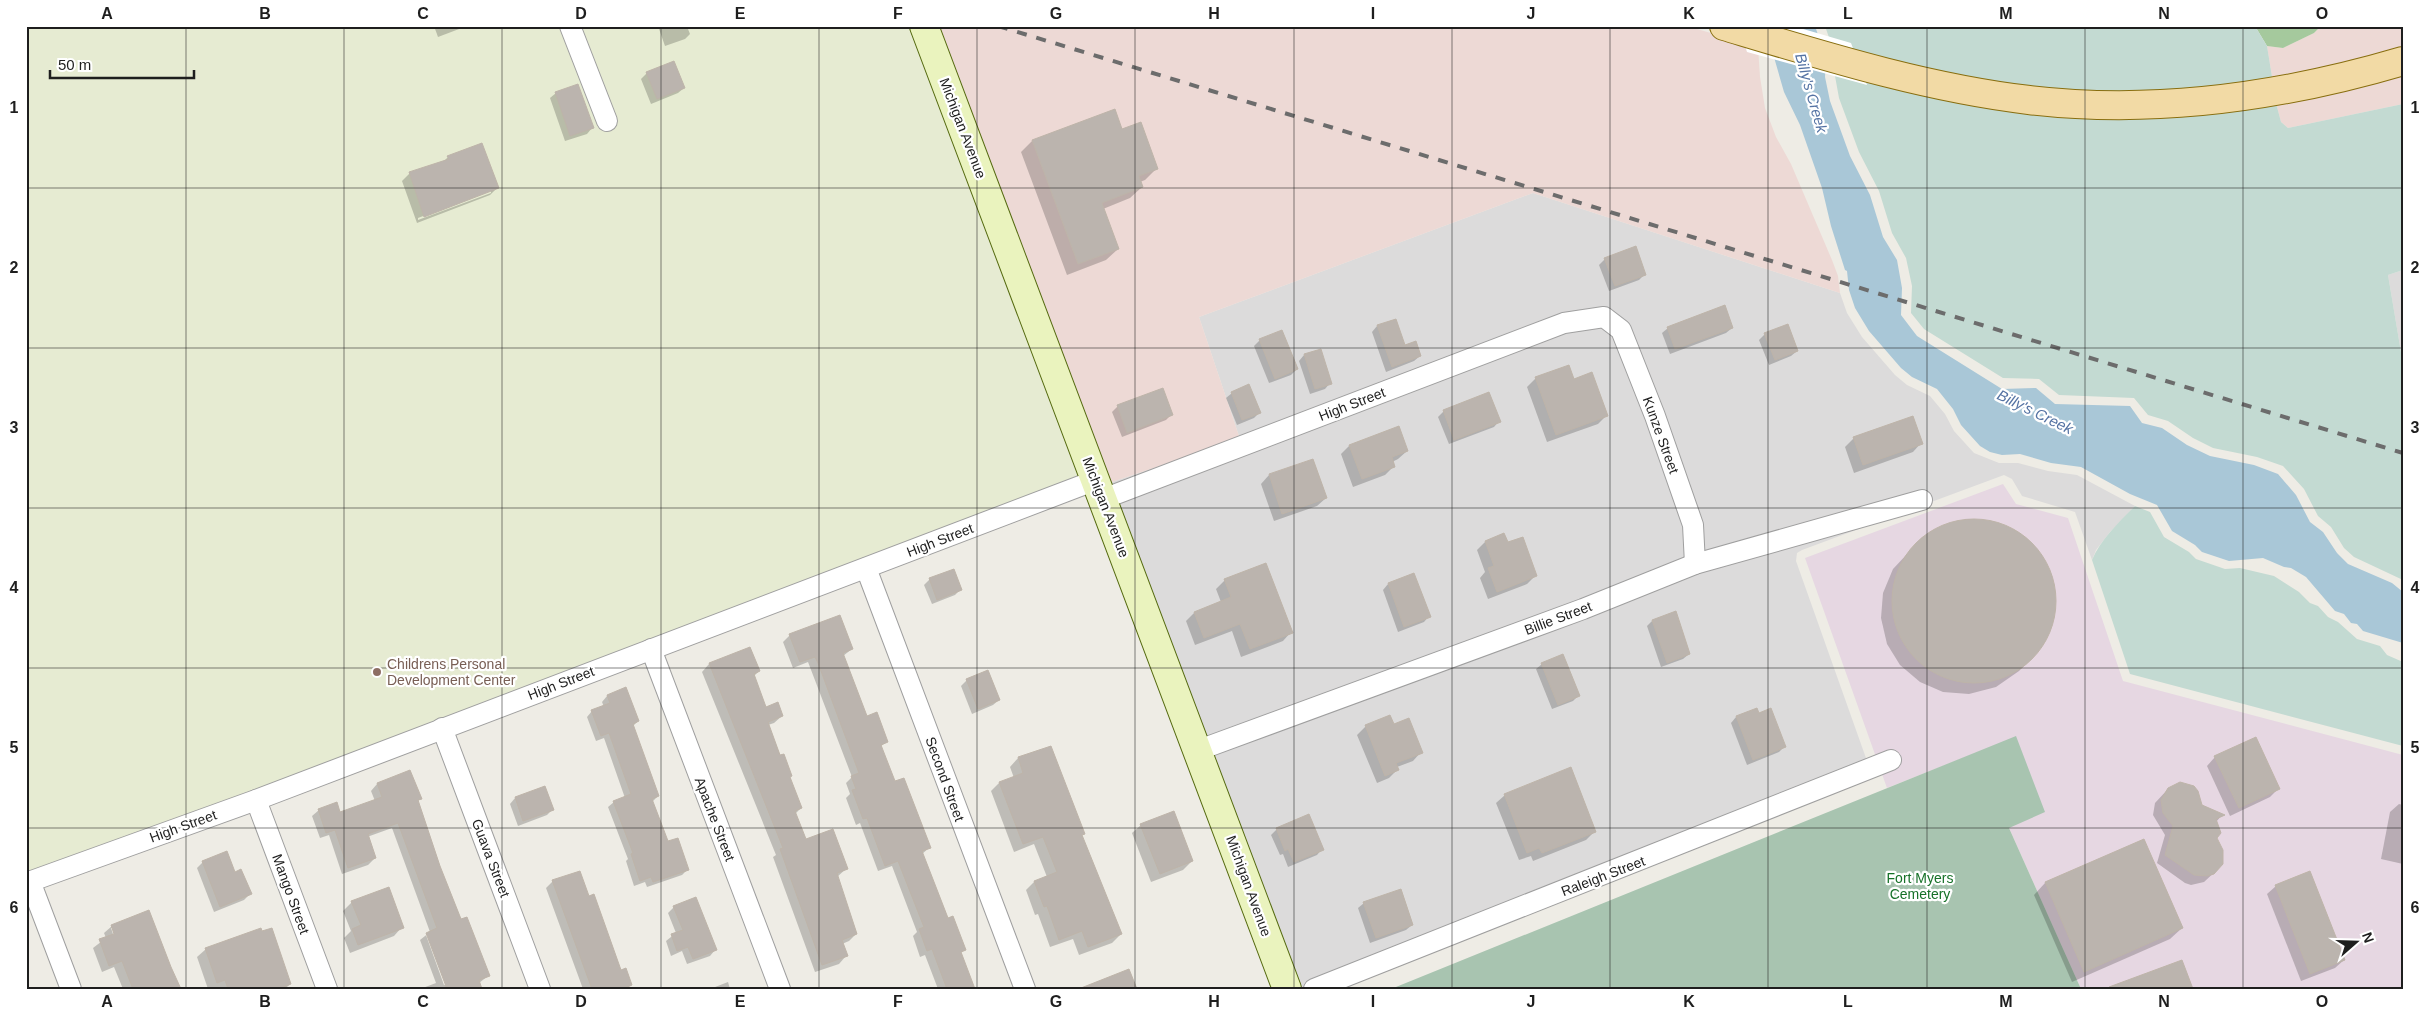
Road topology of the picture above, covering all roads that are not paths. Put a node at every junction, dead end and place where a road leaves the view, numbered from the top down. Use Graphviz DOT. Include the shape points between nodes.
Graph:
graph roads {
  1 [pos="570,26"];
  2 [pos="924,26"];
  3 [pos="1730,28"];
  4 [pos="2403,62"];
  5 [pos="607,120"];
  6 [pos="1604,317"];
  7 [pos="1099,489"];
  8 [pos="1922,500"];
  9 [pos="1695,564"];
  10 [pos="866,568"];
  11 [pos="651,649"];
  12 [pos="442,728"];
  13 [pos="1199,750"];
  14 [pos="1891,760"];
  15 [pos="256,800"];
  16 [pos="28,882"];
  17 [pos="71,989"];
  18 [pos="327,989"];
  19 [pos="540,989"];
  20 [pos="780,989"];
  21 [pos="1025,989"];
  22 [pos="1287,989"];
  23 [pos="1314,989"];
  1 -- 5 [label="street"];
  2 -- 7 [label="street, Michigan Avenue"];
  3 -- 4 [label="main road" via="1949,87 2029,100 2132,106 2277,93"];
  6 -- 7 [label="street, High Street" via="1564,323"];
  6 -- 9 [label="street, Kunze Street" via="1621,330 1655,416 1693,526"];
  7 -- 10 [label="street, High Street"];
  7 -- 13 [label="street, Michigan Avenue"];
  8 -- 9 [label="street, Billie Street"];
  9 -- 13 [label="street, Billie Street" via="1583,609"];
  10 -- 11 [label="street, High Street"];
  10 -- 21 [label="street, Second Street"];
  11 -- 12 [label="street, High Street"];
  11 -- 20 [label="street, Apache Street"];
  12 -- 15 [label="street, High Street"];
  12 -- 19 [label="street, Guava Street"];
  13 -- 22 [label="street, Michigan Avenue"];
  14 -- 23 [label="street, Raleigh Street"];
  15 -- 16 [label="street, High Street"];
  15 -- 18 [label="street, Mango Street"];
  16 -- 17 [label="street"];
}
